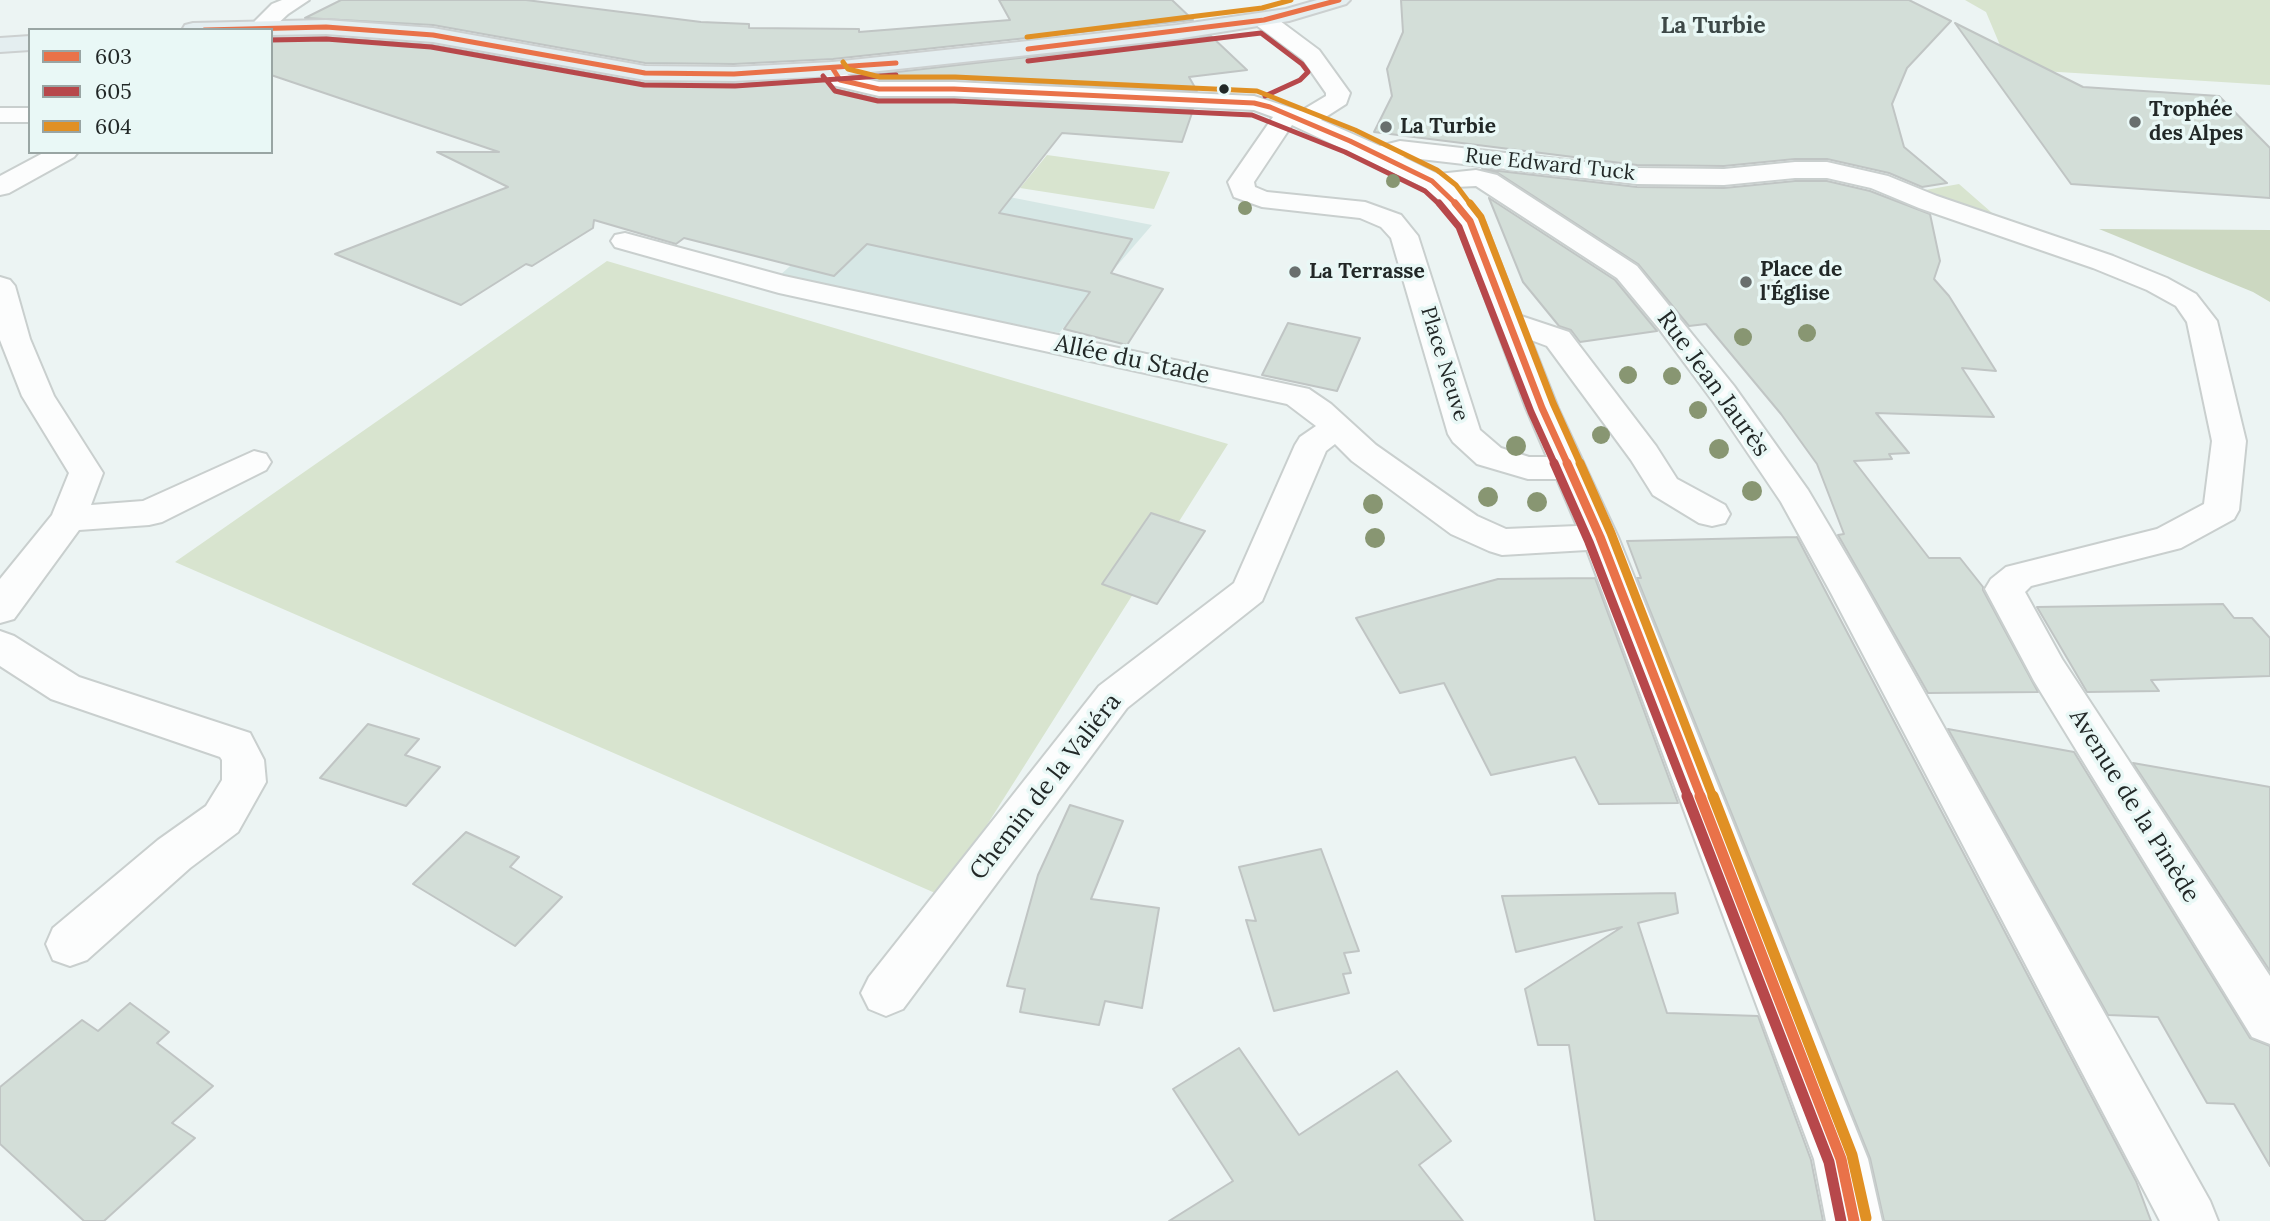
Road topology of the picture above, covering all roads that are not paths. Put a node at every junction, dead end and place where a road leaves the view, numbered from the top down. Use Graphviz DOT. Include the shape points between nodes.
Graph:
graph roads {
  1 [pos="298,0"];
  2 [pos="1339,0"];
  3 [pos="1264,20"];
  4 [pos="263,26"];
  5 [pos="228,28"];
  6 [pos="28,43"];
  7 [pos="0,45"];
  8 [pos="833,69"];
  9 [pos="1324,74"];
  10 [pos="1287,114"];
  11 [pos="0,115"];
  12 [pos="28,115"];
  13 [pos="61,154"];
  14 [pos="1377,154"];
  15 [pos="1432,181"];
  16 [pos="0,187"];
  17 [pos="625,241"];
  18 [pos="1664,270"];
  19 [pos="1627,272"];
  20 [pos="0,286"];
  21 [pos="1508,321"];
  22 [pos="1335,428"];
  23 [pos="254,462"];
  24 [pos="1571,468"];
  25 [pos="1712,514"];
  26 [pos="68,519"];
  27 [pos="1600,537"];
  28 [pos="2004,589"];
  29 [pos="0,609"];
  30 [pos="0,646"];
  31 [pos="70,944"];
  32 [pos="886,993"];
  33 [pos="2270,1020"];
  34 [pos="1854,1221"];
  35 [pos="2190,1221"];
  1 -- 4 [label="street" via="280,9"];
  2 -- 3 [label="main road"];
  3 -- 8 [label="main road"];
  3 -- 9 [label="street" via="1311,55"];
  4 -- 5 [label="main road"];
  4 -- 8 [label="main road" via="433,35 645,73"];
  6 -- 7 [label="main road"];
  8 -- 10 [label="street" via="839,80 879,89 1235,101"];
  9 -- 10 [label="street"];
  9 -- 10 [label="street" via="1338,99"];
  10 -- 14 [label="street"];
  10 -- 24 [label="street, Place Neuve" via="1241,182 1243,191 1262,199 1365,210 1391,221 1404,236 1465,434 1489,456 1528,468"];
  11 -- 12 [label="street"];
  13 -- 16 [label="street"];
  14 -- 15 [label="street"];
  14 -- 28 [label="street, Rue Edward Tuck" via="1401,149 1637,176 1724,177 1827,170 1880,182 2103,262 2186,300 2202,321 2229,441 2221,510 2168,539 2019,576"];
  15 -- 19 [label="street, Rue Jean Jaurès" via="1460,177 1488,181"];
  15 -- 21 [label="street" via="1470,221"];
  17 -- 22 [label="street, Allée du Stade" via="779,284 1298,396"];
  18 -- 19 [label="street"];
  19 -- 35 [label="street, Rue Jean Jaurès" via="1693,354 1796,498"];
  20 -- 26 [label="street" via="38,396 86,473"];
  21 -- 24 [label="street"];
  21 -- 25 [label="street" via="1558,339 1665,486"];
  22 -- 27 [label="street, Allée du Stade" via="1464,525 1502,542"];
  22 -- 32 [label="street, Chemin de la Valiéra" via="1312,445 1248,591 1113,698"];
  23 -- 26 [label="street" via="149,513"];
  24 -- 27 [label="street"];
  26 -- 29 [label="street"];
  27 -- 34 [label="street" via="1841,1159"];
  28 -- 33 [label="street, Avenue de la Pinède" via="2048,670"];
  30 -- 31 [label="street" via="65,688 235,745 243,760 244,782 222,819"];
}
